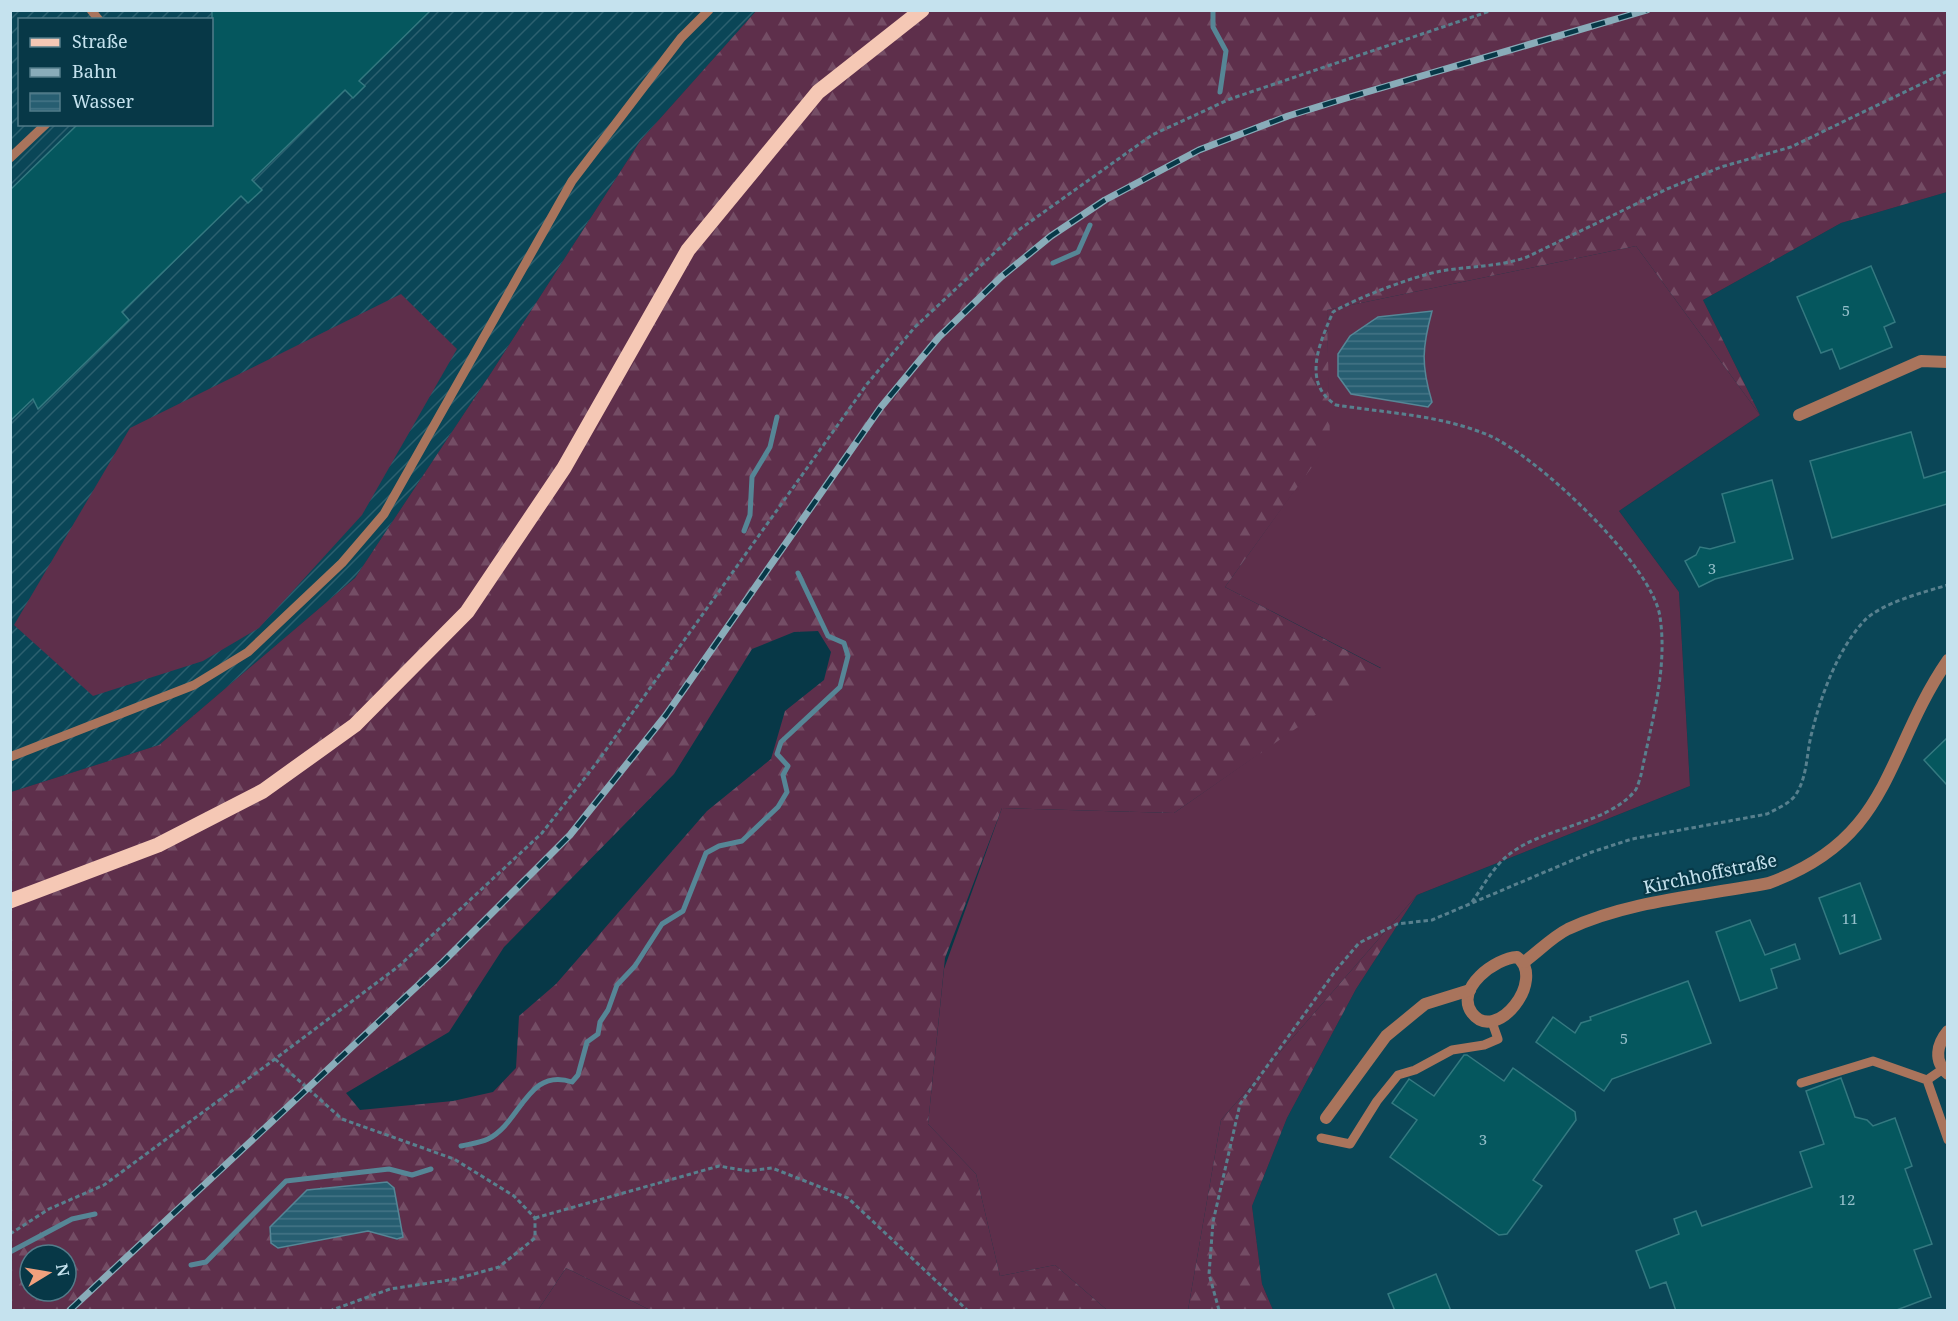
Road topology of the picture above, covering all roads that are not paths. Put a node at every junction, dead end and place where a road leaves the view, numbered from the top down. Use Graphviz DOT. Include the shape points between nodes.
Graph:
graph roads {
  1 [pos="710,10"];
  2 [pos="922,10"];
  3 [pos="44,126"];
  4 [pos="10,158"];
  5 [pos="1947,362"];
  6 [pos="1799,415"];
  7 [pos="1947,660"];
  8 [pos="10,757"];
  9 [pos="10,901"];
  10 [pos="1524,962"];
  11 [pos="1470,990"];
  12 [pos="1492,1022"];
  13 [pos="1947,1031"];
  14 [pos="1945,1072"];
  15 [pos="1927,1080"];
  16 [pos="1802,1083"];
  17 [pos="1326,1118"];
  18 [pos="1321,1138"];
  19 [pos="1947,1140"];
  1 -- 8 [label="lane" via="681,38 572,181 384,514 342,562 248,652 194,685"];
  2 -- 9 [label="main road" via="818,92 688,250 564,468 467,612 355,725 264,790 158,845"];
  3 -- 4 [label="lane"];
  5 -- 6 [label="street" via="1921,361"];
  7 -- 10 [label="street, Kirchhoffstraße" via="1931,685 1878,798 1856,828 1827,854 1769,883 1623,909 1594,918 1565,931"];
  10 -- 11 [label="street" via="1517,957 1508,958 1480,976"];
  10 -- 12 [label="street" via="1527,973 1519,999 1508,1013"];
  11 -- 12 [label="street" via="1472,1012 1482,1021"];
  11 -- 17 [label="street" via="1425,1004 1386,1036"];
  12 -- 18 [label="lane" via="1498,1039 1452,1050 1398,1075 1350,1144"];
  13 -- 14 [label="street" via="1938,1043 1938,1057"];
  14 -- 15 [label="lane"];
  15 -- 16 [label="lane" via="1873,1061"];
  15 -- 19 [label="lane"];
}
